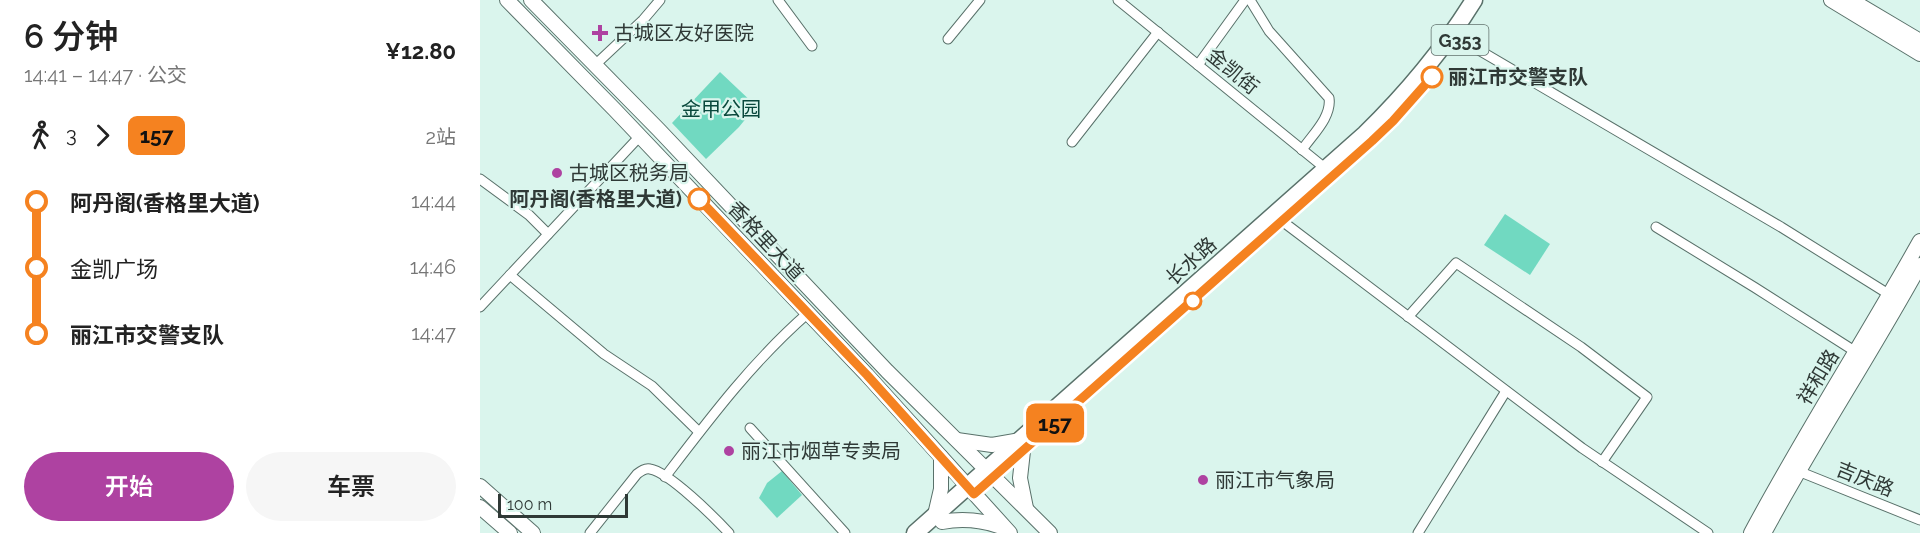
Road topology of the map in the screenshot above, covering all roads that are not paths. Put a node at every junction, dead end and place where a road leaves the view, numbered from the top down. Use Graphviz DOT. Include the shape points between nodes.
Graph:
graph roads {
  1 [pos="507,0"];
  2 [pos="531,0"];
  3 [pos="660,0"];
  4 [pos="778,0"];
  5 [pos="980,0"];
  6 [pos="1118,0"];
  7 [pos="1245,0"];
  8 [pos="1250,0"];
  9 [pos="1476,0"];
  10 [pos="1831,0"];
  11 [pos="1855,1"];
  12 [pos="1158,33"];
  13 [pos="948,39"];
  14 [pos="1460,39"];
  15 [pos="1920,41"];
  16 [pos="812,46"];
  17 [pos="1920,54"];
  18 [pos="595,64"];
  19 [pos="1198,65"];
  20 [pos="640,136"];
  21 [pos="1072,142"];
  22 [pos="1302,150"];
  23 [pos="1326,170"];
  24 [pos="480,179"];
  25 [pos="1282,221"];
  26 [pos="1656,227"];
  27 [pos="548,234"];
  28 [pos="1920,241"];
  29 [pos="1920,265"];
  30 [pos="510,275"];
  31 [pos="1890,295"];
  32 [pos="480,307"];
  33 [pos="808,313"];
  34 [pos="1408,317"];
  35 [pos="1856,352"];
  36 [pos="1506,391"];
  37 [pos="750,428"];
  38 [pos="699,432"];
  39 [pos="956,440"];
  40 [pos="1022,445"];
  41 [pos="941,457"];
  42 [pos="1602,462"];
  43 [pos="1798,471"];
  44 [pos="990,473"];
  45 [pos="665,477"];
  46 [pos="480,486"];
  47 [pos="971,490"];
  48 [pos="480,507"];
  49 [pos="1027,510"];
  50 [pos="1920,520"];
  51 [pos="935,524"];
  52 [pos="1008,531"];
  53 [pos="510,533"];
  54 [pos="533,533"];
  55 [pos="590,533"];
  56 [pos="729,533"];
  57 [pos="845,533"];
  58 [pos="915,533"];
  59 [pos="1050,533"];
  60 [pos="1418,533"];
  61 [pos="1708,533"];
  62 [pos="1751,533"];
  63 [pos="1764,533"];
  1 -- 20 [label="main road, 香格里大道"];
  2 -- 18 [label="main road, 香格里大道"];
  3 -- 18 [label="street"];
  4 -- 16 [label="street"];
  5 -- 13 [label="street"];
  6 -- 12 [label="street, 金凯街"];
  7 -- 19 [label="street"];
  8 -- 22 [label="street" via="1269,31 1329,98 1327,115"];
  9 -- 14 [label="highway, 长水路 / G353"];
  9 -- 23 [label="highway, 长水路 / G353" via="1406,93"];
  10 -- 17 [label="main road"];
  11 -- 15 [label="main road"];
  12 -- 19 [label="street, 金凯街"];
  12 -- 21 [label="street"];
  14 -- 25 [label="highway, 长水路 / G353" via="1393,121"];
  14 -- 31 [label="street"];
  18 -- 39 [label="main road, 香格里大道"];
  19 -- 22 [label="street, 金凯街"];
  20 -- 27 [label="street"];
  20 -- 33 [label="main road, 香格里大道"];
  22 -- 23 [label="street, 金凯街"];
  23 -- 40 [label="highway, 长水路 / G353"];
  24 -- 27 [label="street"];
  25 -- 34 [label="street"];
  25 -- 40 [label="highway, 长水路 / G353"];
  26 -- 35 [label="street"];
  27 -- 30 [label="street"];
  28 -- 31 [label="main road, 祥和路"];
  29 -- 43 [label="main road, 祥和路"];
  30 -- 32 [label="street"];
  30 -- 38 [label="street" via="604,354 652,386"];
  31 -- 35 [label="main road, 祥和路"];
  33 -- 38 [label="street" via="784,334"];
  33 -- 41 [label="main road, 香格里大道"];
  34 -- 36 [label="street"];
  34 -- 42 [label="street" via="1456,263 1581,347 1647,397"];
  35 -- 62 [label="main road, 祥和路" via="1791,458"];
  36 -- 42 [label="street"];
  36 -- 60 [label="street"];
  37 -- 57 [label="street"];
  38 -- 45 [label="street"];
  39 -- 40 [label="main road"];
  39 -- 44 [label="main road, 香格里大道"];
  40 -- 44 [label="highway, 长水路 / G353"];
  40 -- 49 [label="main road" via="1020,478"];
  41 -- 47 [label="main road, 香格里大道"];
  41 -- 51 [label="main road"];
  42 -- 61 [label="street"];
  43 -- 50 [label="street, 吉庆路"];
  43 -- 63 [label="main road, 祥和路"];
  44 -- 47 [label="highway, 长水路 / G353"];
  44 -- 49 [label="main road, 香格里大道"];
  45 -- 55 [label="street" via="651,469 637,474"];
  45 -- 56 [label="street"];
  46 -- 54 [label="main road"];
  47 -- 51 [label="highway, 长水路 / G353"];
  47 -- 52 [label="main road, 香格里大道"];
  48 -- 53 [label="main road"];
  49 -- 59 [label="main road, 香格里大道"];
  51 -- 52 [label="main road" via="970,520"];
  51 -- 58 [label="highway, 长水路 / G353"];
}
